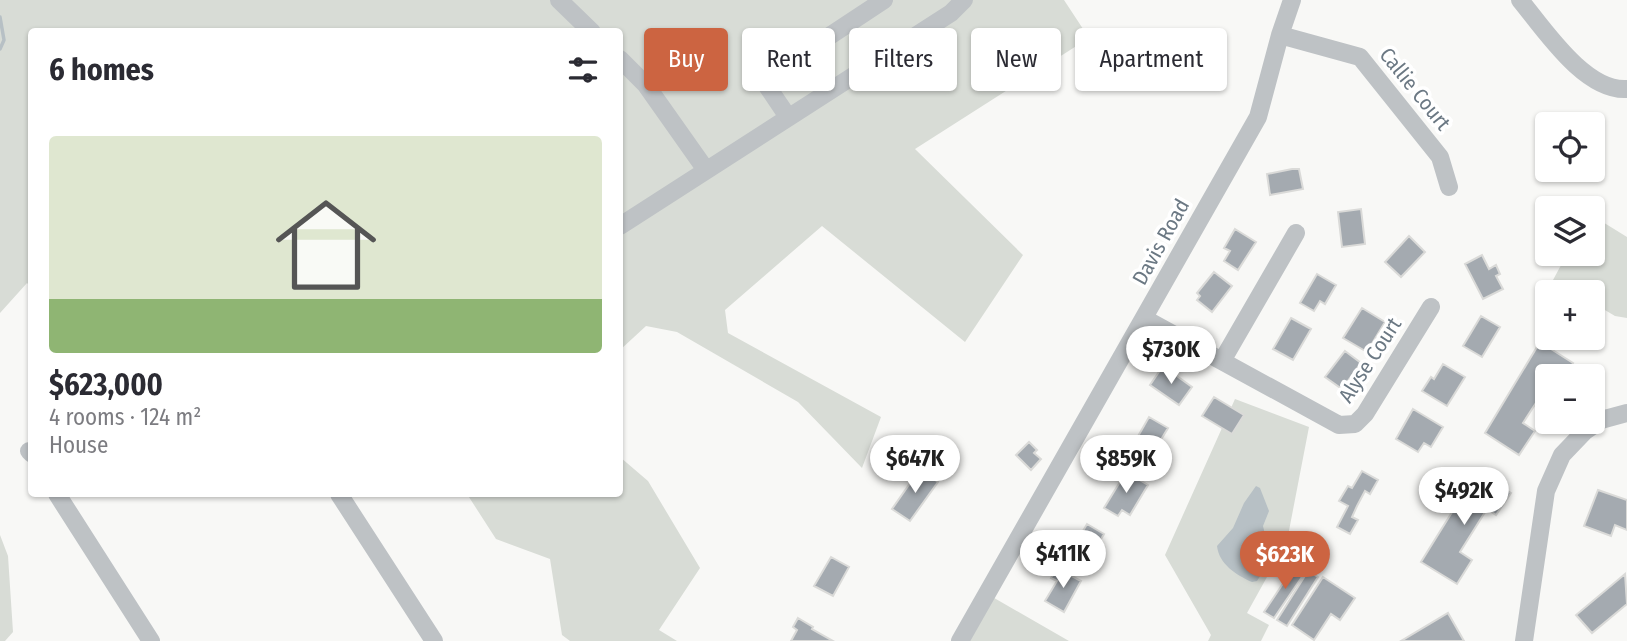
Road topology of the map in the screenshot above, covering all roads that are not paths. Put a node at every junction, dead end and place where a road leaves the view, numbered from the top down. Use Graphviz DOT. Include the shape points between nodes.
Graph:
graph roads {
  1 [pos="559,0"];
  2 [pos="884,0"];
  3 [pos="964,0"];
  4 [pos="1292,0"];
  5 [pos="1520,0"];
  6 [pos="588,28"];
  7 [pos="1280,35"];
  8 [pos="623,62"];
  9 [pos="1627,89"];
  10 [pos="788,117"];
  11 [pos="706,170"];
  12 [pos="1450,187"];
  13 [pos="623,224"];
  14 [pos="1296,233"];
  15 [pos="1431,307"];
  16 [pos="1145,319"];
  17 [pos="1222,361"];
  18 [pos="1627,413"];
  19 [pos="59,497"];
  20 [pos="342,497"];
  21 [pos="151,641"];
  22 [pos="434,641"];
  23 [pos="960,641"];
  24 [pos="1524,641"];
  1 -- 6 [label="street"];
  2 -- 10 [label="street" via="764,80"];
  3 -- 10 [label="street" via="951,13"];
  4 -- 7 [label="street, Davis Road"];
  5 -- 9 [label="street" via="1565,54 1594,80"];
  7 -- 12 [label="street, Callie Court" via="1360,58 1440,157"];
  7 -- 16 [label="street, Davis Road" via="1258,117"];
  8 -- 11 [label="street" via="646,85"];
  10 -- 11 [label="street"];
  11 -- 13 [label="street"];
  14 -- 17 [label="street"];
  15 -- 17 [label="street, Alyse Court" via="1355,424 1339,425"];
  16 -- 17 [label="street"];
  16 -- 23 [label="street, Davis Road"];
  18 -- 24 [label="street" via="1601,419 1562,455 1546,491"];
  19 -- 21 [label="street"];
  20 -- 22 [label="street"];
}
